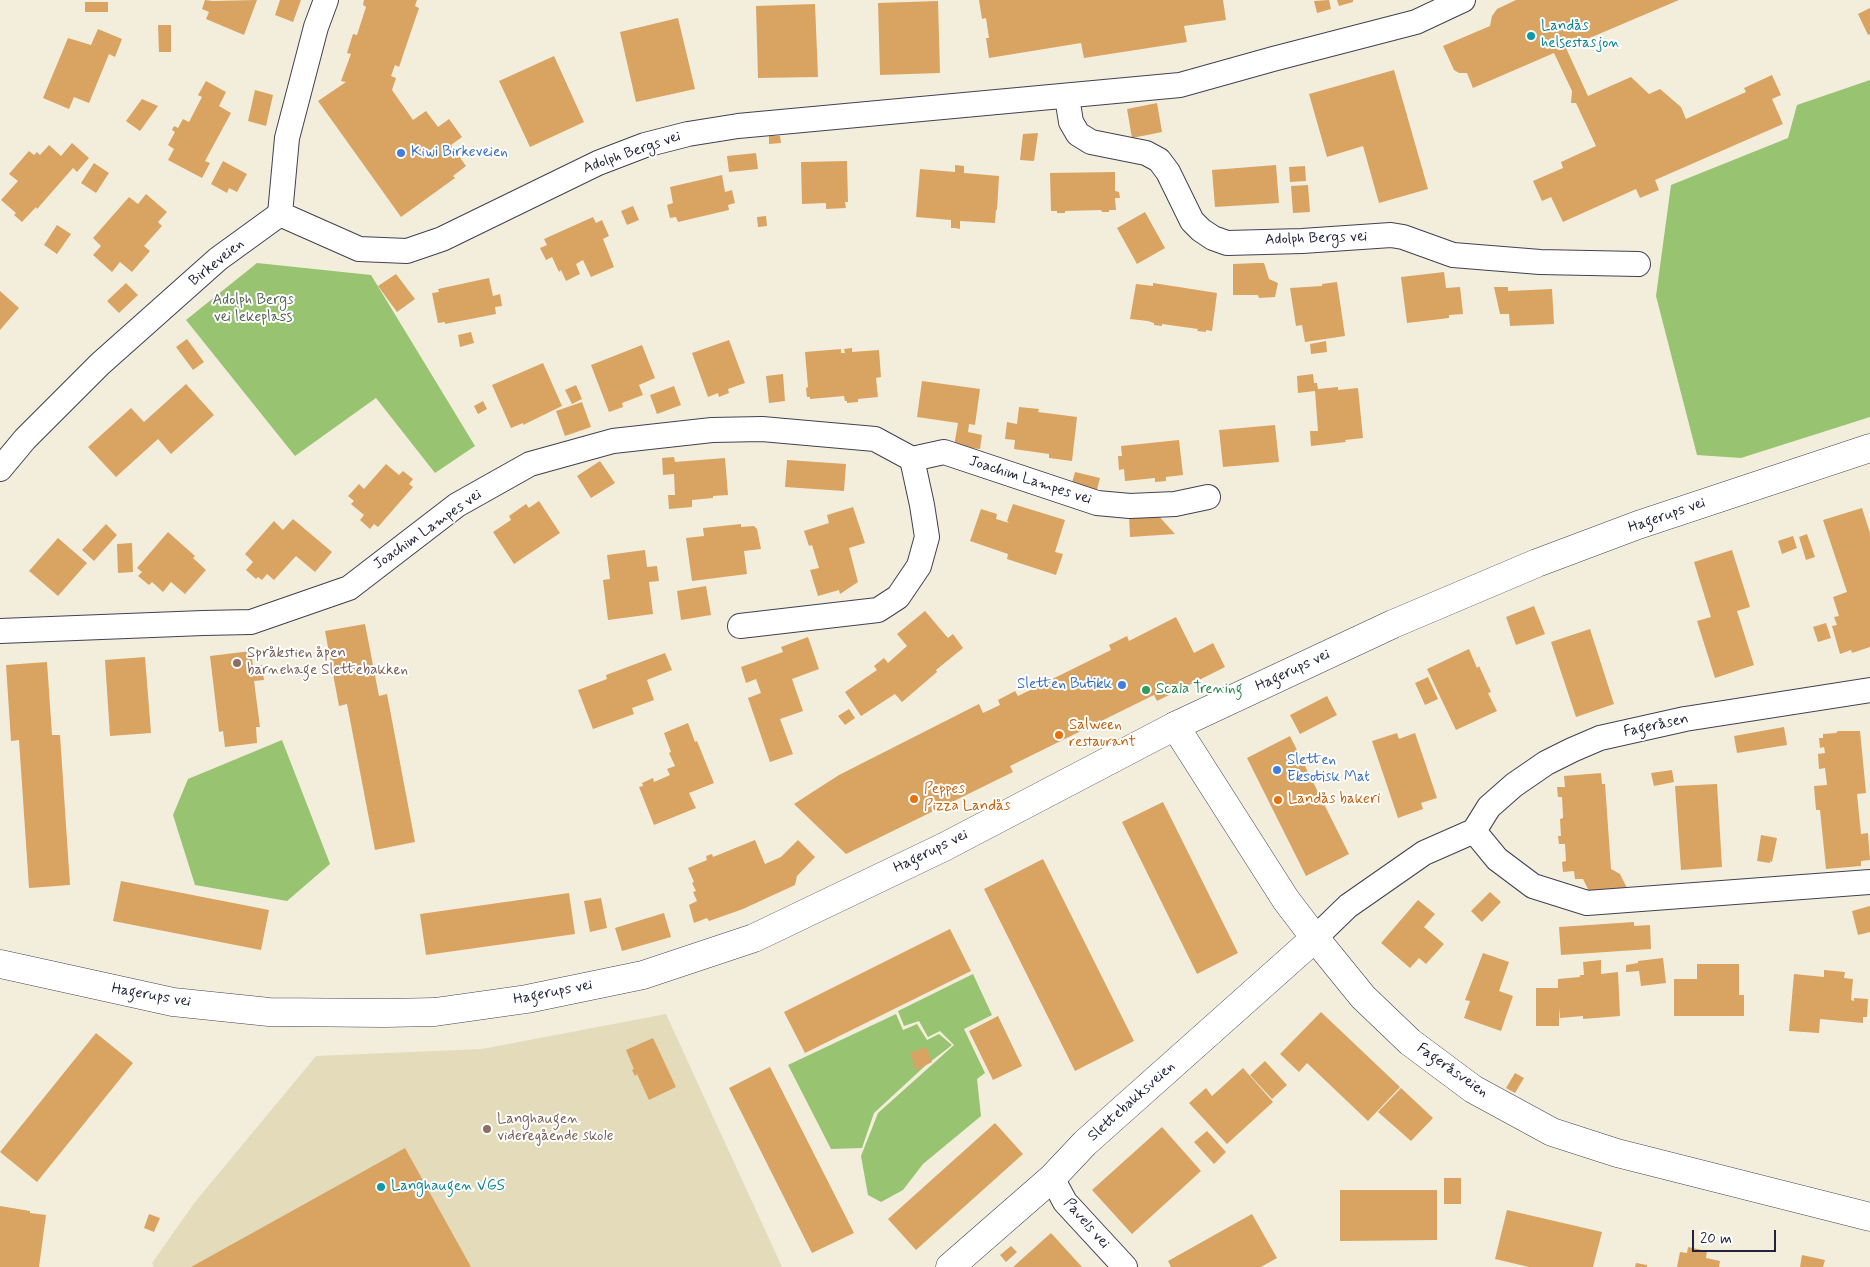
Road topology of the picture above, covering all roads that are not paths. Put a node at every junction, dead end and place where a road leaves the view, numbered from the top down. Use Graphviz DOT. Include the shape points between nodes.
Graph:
graph roads {
  1 [pos="326,0"];
  2 [pos="1463,0"];
  3 [pos="1067,97"];
  4 [pos="280,214"];
  5 [pos="1638,264"];
  6 [pos="1870,448"];
  7 [pos="912,459"];
  8 [pos="0,469"];
  9 [pos="1208,497"];
  10 [pos="740,626"];
  11 [pos="0,631"];
  12 [pos="1870,690"];
  13 [pos="1175,726"];
  14 [pos="1474,831"];
  15 [pos="1870,882"];
  16 [pos="1314,938"];
  17 [pos="0,964"];
  18 [pos="1052,1178"];
  19 [pos="1870,1217"];
  20 [pos="950,1267"];
  21 [pos="1125,1267"];
  1 -- 4 [label="street" via="287,138"];
  2 -- 3 [label="street, Adolph Bergs vei" via="1416,22 1273,58 1180,86"];
  3 -- 4 [label="street, Adolph Bergs vei" via="738,126 688,134 645,145 598,163 442,240 406,251 359,249"];
  3 -- 5 [label="street, Adolph Bergs vei" via="1071,122 1078,134 1091,142 1146,153 1159,160 1192,221 1213,238 1227,243 1390,235 1453,255 1540,262"];
  4 -- 8 [label="street, Birkeveien" via="218,259 100,364 25,439"];
  6 -- 13 [label="main road, Hagerups vei" via="1537,562 1393,624"];
  7 -- 9 [label="street, Joachim Lampes vei" via="944,452 1097,503 1130,506 1175,504"];
  7 -- 10 [label="street" via="926,537 919,566 898,597 878,610"];
  7 -- 11 [label="street, Joachim Lampes vei" via="875,439 762,429 712,430 613,441 530,464 457,505 349,588 251,622"];
  12 -- 14 [label="street, Fageråsen" via="1685,719 1600,738 1546,762 1514,785 1488,806"];
  13 -- 16 [label="main road, Fageråsveien" via="1286,900"];
  13 -- 17 [label="main road, Hagerups vei" via="944,847 754,938 643,975 527,999 436,1012 269,1012 173,1002"];
  14 -- 15 [label="street" via="1497,859 1533,886 1587,903"];
  14 -- 16 [label="street" via="1424,853 1348,906"];
  16 -- 18 [label="main road, Slettebakksveien" via="1086,1143"];
  16 -- 19 [label="main road, Fageråsveien" via="1363,997 1410,1042 1473,1089 1552,1132 1617,1153"];
  18 -- 20 [label="main road, Slettebakksveien"];
  18 -- 21 [label="street, Pavels vei" via="1065,1202"];
}
